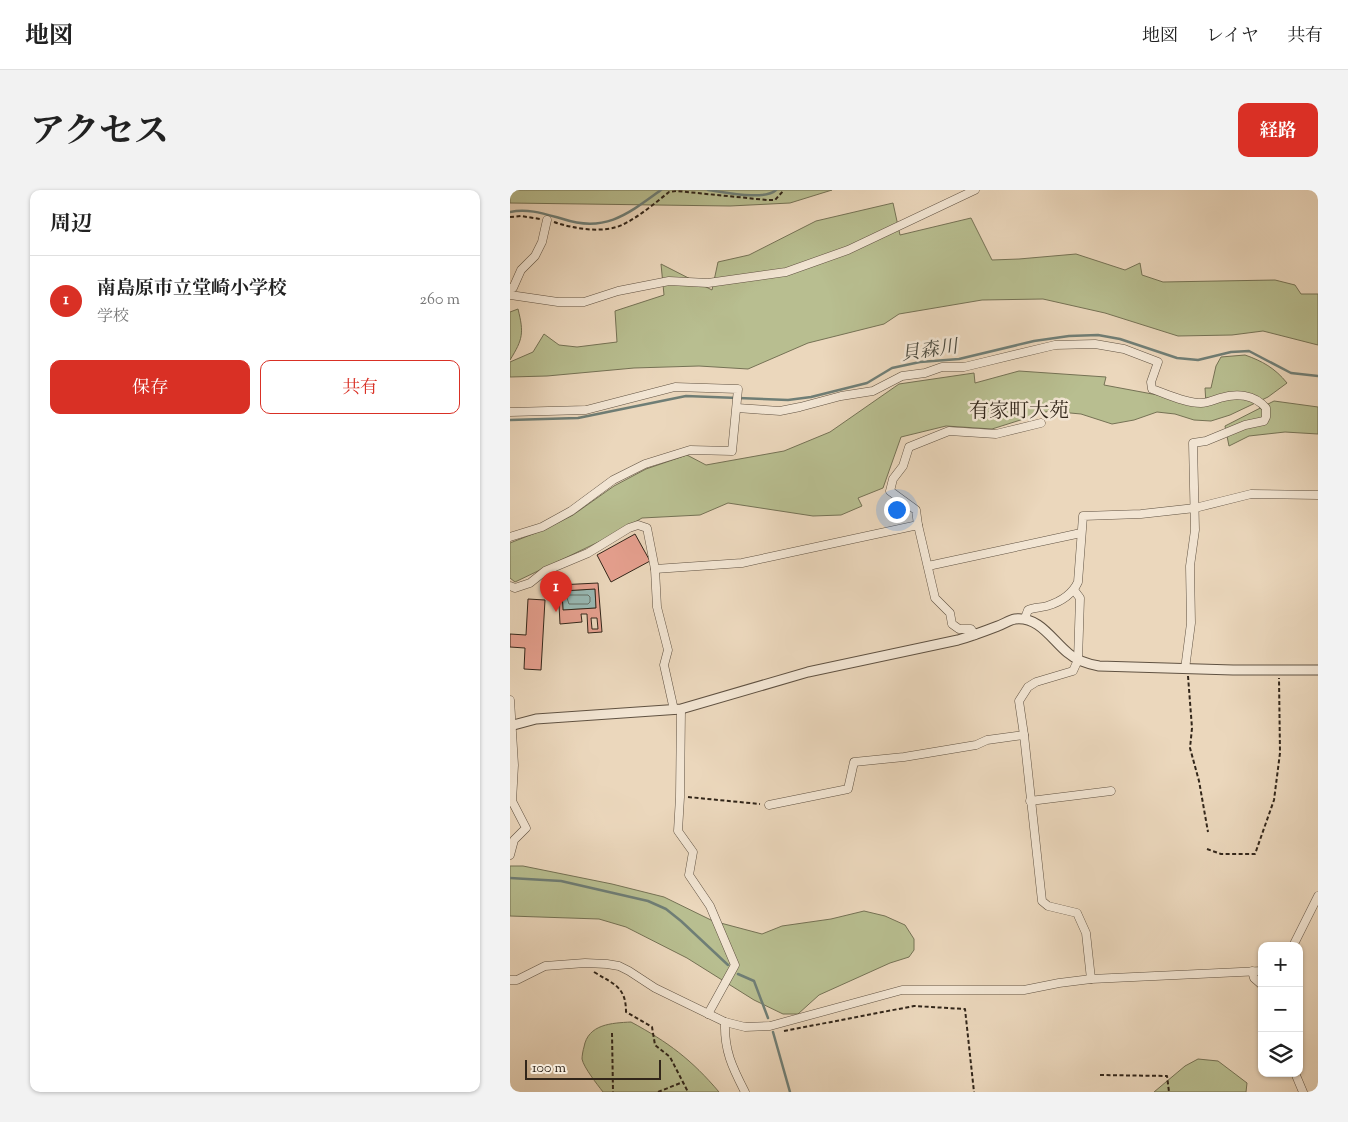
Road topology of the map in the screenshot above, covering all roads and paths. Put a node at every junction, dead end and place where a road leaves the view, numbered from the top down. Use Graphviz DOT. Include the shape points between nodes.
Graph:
graph roads {
  1 [pos="784,190"];
  2 [pos="975,190"];
  3 [pos="510,217"];
  4 [pos="548,220"];
  5 [pos="510,288"];
  6 [pos="510,295"];
  7 [pos="737,406"];
  8 [pos="510,412"];
  9 [pos="1041,423"];
  10 [pos="1318,495"];
  11 [pos="1195,508"];
  12 [pos="918,525"];
  13 [pos="1081,533"];
  14 [pos="510,537"];
  15 [pos="928,566"];
  16 [pos="655,569"];
  17 [pos="510,586"];
  18 [pos="1074,590"];
  19 [pos="1025,618"];
  20 [pos="975,635"];
  21 [pos="1078,660"];
  22 [pos="1186,669"];
  23 [pos="1318,670"];
  24 [pos="1279,671"];
  25 [pos="510,700"];
  26 [pos="678,710"];
  27 [pos="511,726"];
  28 [pos="1024,735"];
  29 [pos="1111,791"];
  30 [pos="680,797"];
  31 [pos="1030,801"];
  32 [pos="769,805"];
  33 [pos="1208,832"];
  34 [pos="1207,849"];
  35 [pos="510,855"];
  36 [pos="1318,896"];
  37 [pos="1295,942"];
  38 [pos="585,963"];
  39 [pos="1252,971"];
  40 [pos="1258,971"];
  41 [pos="1091,979"];
  42 [pos="510,980"];
  43 [pos="1258,982"];
  44 [pos="708,1014"];
  45 [pos="725,1022"];
  46 [pos="770,1026"];
  47 [pos="612,1033"];
  48 [pos="1100,1075"];
  49 [pos="1297,1077"];
  50 [pos="683,1082"];
  51 [pos="742,1090"];
  52 [pos="613,1092"];
  53 [pos="658,1092"];
  54 [pos="688,1092"];
  55 [pos="974,1092"];
  56 [pos="1169,1092"];
  57 [pos="1303,1092"];
  1 -- 4 [label="path" via="775,200 669,192 622,226 603,229 584,230"];
  2 -- 6 [label="street" via="848,250 786,272 708,283 669,281 618,291 584,302"];
  3 -- 4 [label="path"];
  4 -- 5 [label="street" via="535,256"];
  7 -- 8 [label="street" via="738,390 675,387 586,410"];
  7 -- 11 [label="street" via="780,410 800,408 873,391 902,376 942,367 964,367 1055,345 1095,344 1124,349 1158,362 1152,389 1203,403 1226,396 1246,396 1256,399 1266,408 1264,421 1258,424 1245,425 1193,443"];
  7 -- 14 [label="street" via="732,451 690,450 645,464 612,480 542,527"];
  9 -- 12 [label="street" via="996,434 949,430 909,447 890,491 916,510"];
  10 -- 11 [label="street" via="1251,494"];
  11 -- 13 [label="street" via="1083,516"];
  11 -- 22 [label="street"];
  12 -- 15 [label="street"];
  12 -- 16 [label="street" via="742,563"];
  13 -- 15 [label="street"];
  13 -- 18 [label="street" via="1078,582"];
  15 -- 20 [label="street" via="935,598 950,613 952,624 959,629 971,629"];
  16 -- 17 [label="street" via="647,528 638,525 588,553 546,570 530,583 516,588"];
  16 -- 26 [label="street" via="658,607 668,650 664,665"];
  18 -- 19 [label="street" via="1046,606 1028,610"];
  18 -- 21 [label="street" via="1080,598"];
  19 -- 20 [label="street" via="1013,619"];
  19 -- 21 [label="street" via="1039,625"];
  20 -- 26 [label="street" via="808,672"];
  21 -- 22 [label="street" via="1100,666"];
  21 -- 28 [label="street" via="1073,671 1036,682 1028,688 1019,701"];
  22 -- 24 [label="street"];
  22 -- 33 [label="path" via="1192,728 1190,748"];
  23 -- 24 [label="street"];
  24 -- 34 [label="path" via="1280,753 1274,800 1255,854 1220,854"];
  25 -- 27 [label="street"];
  26 -- 27 [label="street" via="536,719"];
  26 -- 30 [label="street"];
  27 -- 35 [label="street" via="512,801 526,828 514,840"];
  28 -- 31 [label="street"];
  28 -- 32 [label="street" via="904,757 854,762 848,790"];
  29 -- 31 [label="street"];
  30 -- 32 [label="path"];
  30 -- 44 [label="street" via="678,831 693,852 689,875 710,906 735,965"];
  31 -- 41 [label="street" via="1042,901 1048,906 1078,913 1086,933"];
  36 -- 37 [label="street"];
  38 -- 42 [label="street" via="545,966 517,980"];
  38 -- 44 [label="street" via="619,966"];
  38 -- 50 [label="path" via="586,967 622,990 626,1012 652,1027 656,1044 670,1057"];
  39 -- 40 [label="street"];
  39 -- 41 [label="street"];
  39 -- 43 [label="street"];
  41 -- 46 [label="street" via="1024,990 902,990"];
  44 -- 45 [label="street"];
  45 -- 46 [label="street" via="745,1027"];
  45 -- 51 [label="street" via="724,1041"];
  46 -- 55 [label="path" via="785,1032 914,1006 965,1009"];
  47 -- 52 [label="path"];
  48 -- 56 [label="path" via="1167,1076"];
  49 -- 57 [label="street"];
  50 -- 53 [label="path"];
  50 -- 54 [label="path"];
}
